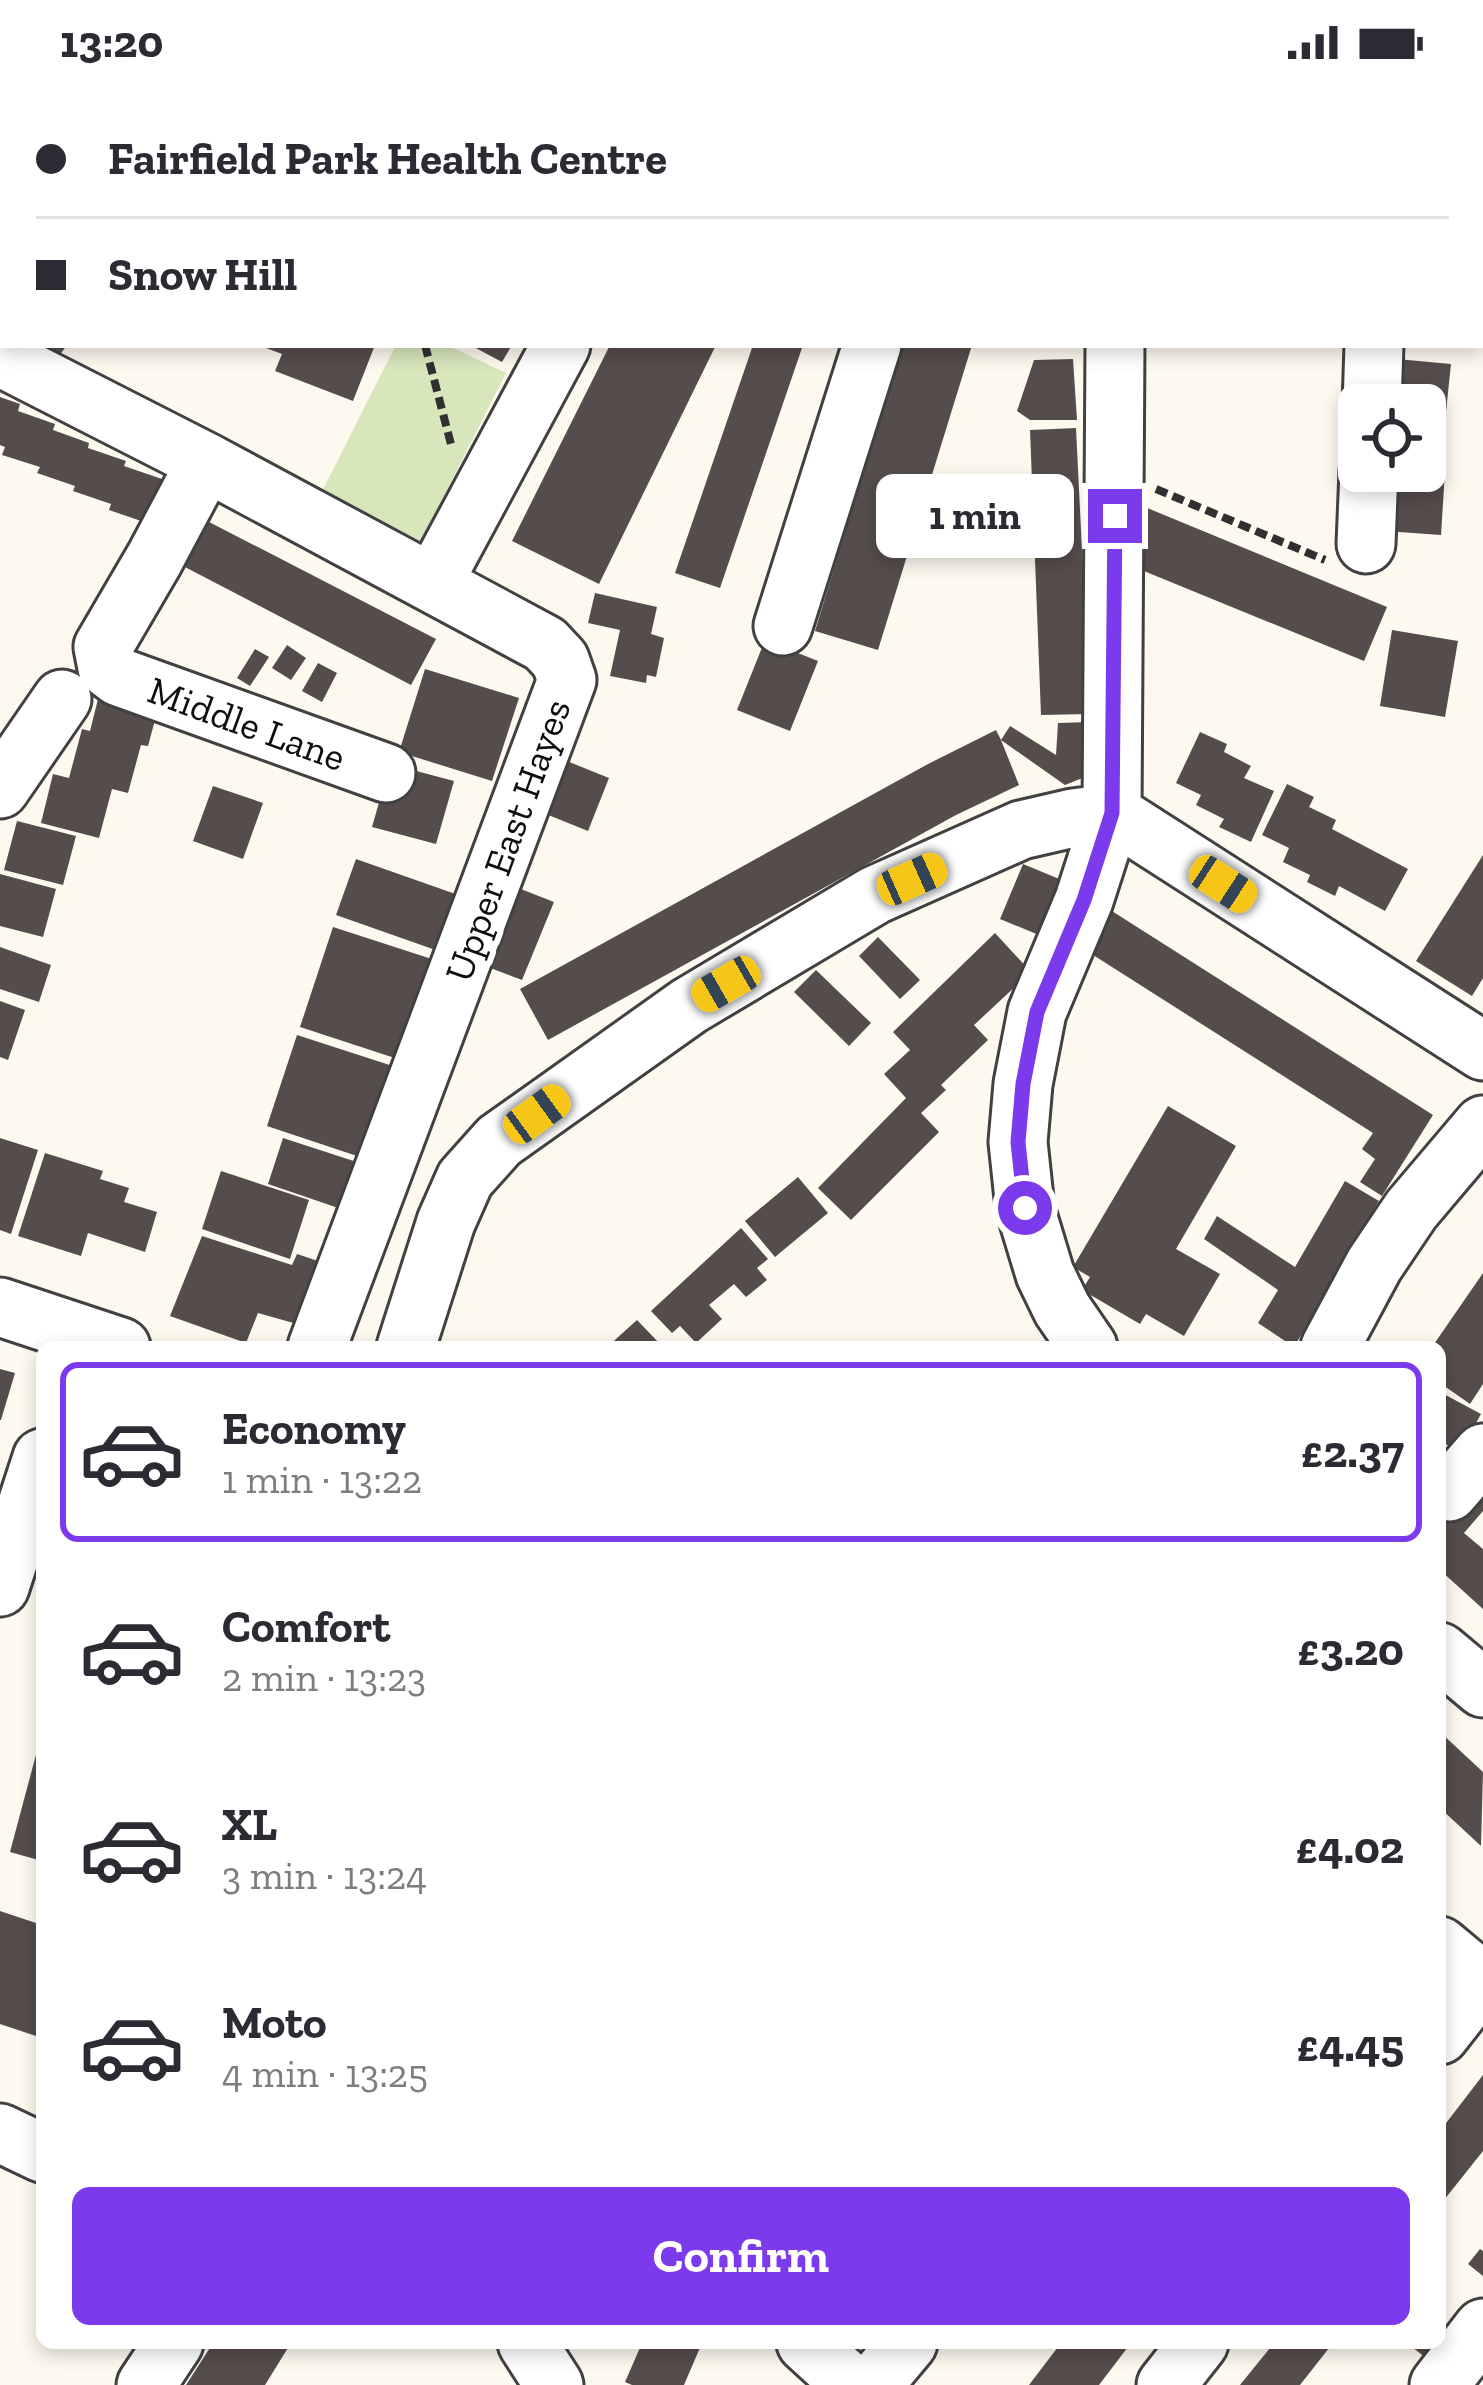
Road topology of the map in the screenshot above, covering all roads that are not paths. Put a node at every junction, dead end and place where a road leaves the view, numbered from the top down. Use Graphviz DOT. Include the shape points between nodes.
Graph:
graph roads {
  1 [pos="559,348"];
  2 [pos="871,348"];
  3 [pos="1115,348"];
  4 [pos="1374,348"];
  5 [pos="0,357"];
  6 [pos="1373,384"];
  7 [pos="206,461"];
  8 [pos="1364,492"];
  9 [pos="1348,553"];
  10 [pos="433,584"];
  11 [pos="784,626"];
  12 [pos="62,699"];
  13 [pos="386,773"];
  14 [pos="0,789"];
  15 [pos="1112,813"];
  16 [pos="1483,1051"];
  17 [pos="1483,1124"];
  18 [pos="0,1307"];
  19 [pos="89,1341"];
  20 [pos="319,1341"];
  21 [pos="408,1341"];
  22 [pos="1084,1341"];
  23 [pos="1333,1341"];
  24 [pos="36,1476"];
  25 [pos="0,1587"];
  26 [pos="1446,1657"];
  27 [pos="1483,1688"];
  28 [pos="1446,1951"];
  29 [pos="1483,1981"];
  30 [pos="1446,2027"];
  31 [pos="0,2133"];
  32 [pos="36,2150"];
  33 [pos="1483,2328"];
  34 [pos="170,2349"];
  35 [pos="531,2349"];
  36 [pos="813,2349"];
  37 [pos="903,2349"];
  38 [pos="1194,2349"];
  39 [pos="146,2385"];
  40 [pos="554,2385"];
  41 [pos="852,2385"];
  42 [pos="873,2385"];
  43 [pos="1166,2385"];
  44 [pos="1439,2385"];
  1 -- 10 [label="street"];
  2 -- 11 [label="street"];
  3 -- 15 [label="street"];
  4 -- 6 [label="street"];
  5 -- 7 [label="street, Upper East Hayes"];
  7 -- 10 [label="street, Upper East Hayes"];
  7 -- 13 [label="street, Middle Lane" via="103,647 104,662 112,674"];
  8 -- 9 [label="street"];
  10 -- 20 [label="street, Upper East Hayes" via="544,644 567,680"];
  12 -- 14 [label="street"];
  15 -- 16 [label="street"];
  15 -- 21 [label="street" via="1021,830 875,895 688,1006 499,1141 465,1179"];
  15 -- 22 [label="street" via="1037,1012 1018,1142 1025,1208 1045,1274"];
  17 -- 23 [label="street" via="1411,1210"];
  18 -- 19 [label="street"];
  24 -- 25 [label="street"];
  26 -- 27 [label="street"];
  28 -- 29 [label="street"];
  29 -- 30 [label="street"];
  31 -- 32 [label="street"];
  33 -- 44 [label="street"];
  34 -- 39 [label="street"];
  35 -- 40 [label="street"];
  36 -- 41 [label="street"];
  37 -- 42 [label="street"];
  38 -- 43 [label="street"];
}
